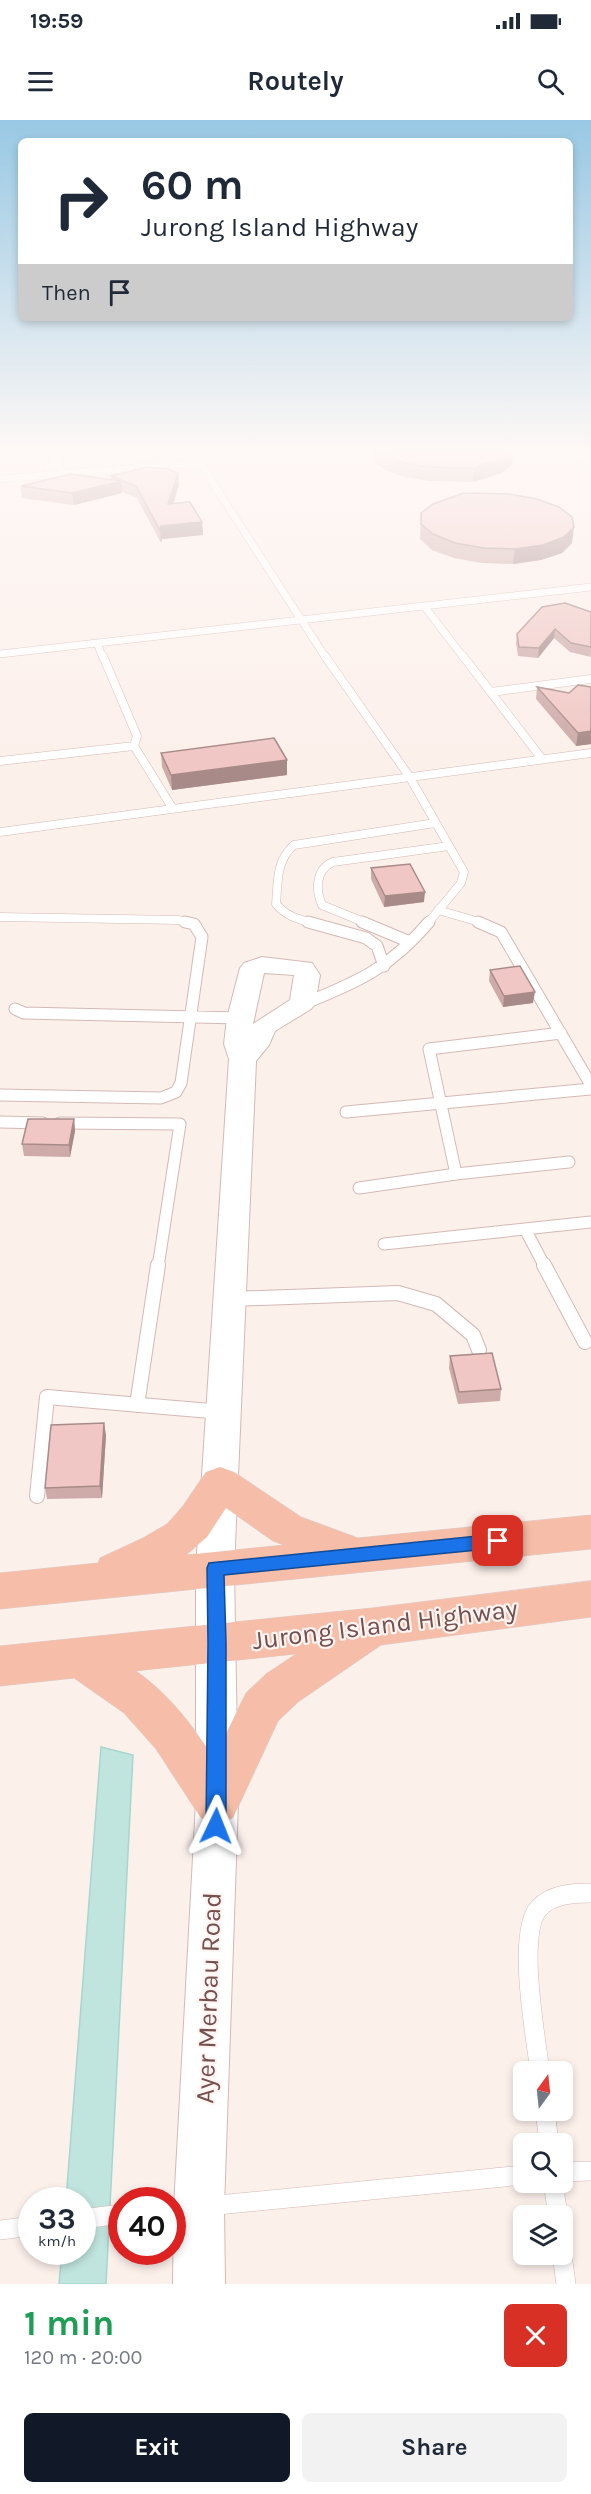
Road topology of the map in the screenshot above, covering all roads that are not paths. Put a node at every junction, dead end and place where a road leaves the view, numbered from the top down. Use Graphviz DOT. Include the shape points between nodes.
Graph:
graph roads {
  1 [pos="256,552"];
  2 [pos="591,587"];
  3 [pos="424,606"];
  4 [pos="299,619"];
  5 [pos="97,643"];
  6 [pos="0,654"];
  7 [pos="591,679"];
  8 [pos="491,692"];
  9 [pos="134,746"];
  10 [pos="591,753"];
  11 [pos="542,759"];
  12 [pos="0,761"];
  13 [pos="409,776"];
  14 [pos="173,808"];
  15 [pos="435,823"];
  16 [pos="0,832"];
  17 [pos="449,846"];
  18 [pos="438,910"];
  19 [pos="0,917"];
  20 [pos="410,942"];
  21 [pos="384,966"];
  22 [pos="302,1004"];
  23 [pos="15,1009"];
  24 [pos="191,1017"];
  25 [pos="240,1018"];
  26 [pos="561,1033"];
  27 [pos="243,1059"];
  28 [pos="591,1087"];
  29 [pos="0,1095"];
  30 [pos="441,1103"];
  31 [pos="346,1112"];
  32 [pos="0,1122"];
  33 [pos="569,1161"];
  34 [pos="456,1174"];
  35 [pos="359,1188"];
  36 [pos="591,1222"];
  37 [pos="525,1229"];
  38 [pos="384,1244"];
  39 [pos="230,1299"];
  40 [pos="585,1342"];
  41 [pos="479,1350"];
  42 [pos="137,1405"];
  43 [pos="224,1412"];
  44 [pos="220,1483"];
  45 [pos="37,1496"];
  46 [pos="591,1532"];
  47 [pos="359,1555"];
  48 [pos="215,1568"];
  49 [pos="88,1582"];
  50 [pos="0,1591"];
  51 [pos="591,1599"];
  52 [pos="372,1627"];
  53 [pos="217,1643"];
  54 [pos="79,1657"];
  55 [pos="0,1666"];
  56 [pos="217,1802"];
  57 [pos="591,1893"];
  58 [pos="539,2061"];
  59 [pos="591,2171"];
  60 [pos="573,2172"];
  61 [pos="513,2176"];
  62 [pos="190,2208"];
  63 [pos="18,2228"];
  64 [pos="0,2230"];
  65 [pos="563,2265"];
  66 [pos="199,2284"];
  67 [pos="566,2284"];
  1 -- 4 [label="lane"];
  2 -- 3 [label="lane"];
  3 -- 4 [label="lane"];
  3 -- 8 [label="lane"];
  4 -- 5 [label="lane"];
  4 -- 13 [label="lane"];
  5 -- 6 [label="lane"];
  5 -- 9 [label="lane" via="136,736"];
  7 -- 8 [label="lane"];
  8 -- 11 [label="lane"];
  9 -- 12 [label="lane"];
  9 -- 14 [label="lane"];
  10 -- 11 [label="lane"];
  11 -- 13 [label="lane"];
  13 -- 14 [label="lane"];
  13 -- 15 [label="lane"];
  14 -- 16 [label="lane"];
  15 -- 17 [label="lane"];
  15 -- 21 [label="lane" via="294,845 280,859 278,909 368,939 378,948"];
  17 -- 18 [label="lane" via="464,877"];
  17 -- 20 [label="lane" via="333,862 320,872 322,905"];
  18 -- 20 [label="lane"];
  18 -- 26 [label="lane" via="501,932"];
  19 -- 24 [label="lane" via="178,920 194,924 202,937"];
  20 -- 21 [label="lane"];
  21 -- 22 [label="lane"];
  22 -- 25 [label="street, Ayer Merbau Road" via="307,975 303,968 256,966 251,971"];
  22 -- 27 [label="street" via="266,1025"];
  23 -- 24 [label="lane" via="24,1013"];
  24 -- 25 [label="lane"];
  24 -- 29 [label="lane" via="181,1083 172,1096"];
  25 -- 27 [label="street, Ayer Merbau Road" via="237,1044"];
  26 -- 28 [label="lane"];
  26 -- 30 [label="lane" via="429,1049"];
  27 -- 39 [label="street, Ayer Merbau Road"];
  28 -- 30 [label="lane"];
  30 -- 31 [label="lane"];
  30 -- 34 [label="lane"];
  32 -- 42 [label="lane" via="180,1125"];
  33 -- 34 [label="lane"];
  34 -- 35 [label="lane"];
  36 -- 37 [label="lane"];
  37 -- 38 [label="lane"];
  37 -- 40 [label="lane"];
  39 -- 41 [label="lane" via="398,1293 436,1304 473,1335"];
  39 -- 43 [label="street, Ayer Merbau Road"];
  42 -- 43 [label="lane"];
  42 -- 45 [label="lane" via="46,1397"];
  43 -- 44 [label="street, Ayer Merbau Road"];
  44 -- 47 [label="main road" via="287,1529"];
  44 -- 48 [label="street, Ayer Merbau Road"];
  44 -- 49 [label="main road" via="182,1535"];
  46 -- 47 [label="main road"];
  47 -- 48 [label="main road"];
  48 -- 49 [label="main road"];
  48 -- 53 [label="street, Ayer Merbau Road"];
  49 -- 50 [label="main road"];
  51 -- 52 [label="main road, Jurong Island Highway"];
  52 -- 53 [label="main road, Jurong Island Highway"];
  52 -- 56 [label="main road" via="282,1688 262,1707"];
  53 -- 54 [label="main road, Jurong Island Highway"];
  53 -- 56 [label="street, Ayer Merbau Road"];
  54 -- 55 [label="main road, Jurong Island Highway"];
  54 -- 56 [label="main road" via="140,1699 172,1734"];
  56 -- 62 [label="street, Ayer Merbau Road"];
  57 -- 58 [label="lane" via="551,1898 536,1910 530,1927 528,1954"];
  59 -- 60 [label="lane"];
  61 -- 62 [label="lane"];
  62 -- 66 [label="street, Ayer Merbau Road"];
  63 -- 64 [label="lane"];
  65 -- 67 [label="lane"];
}
